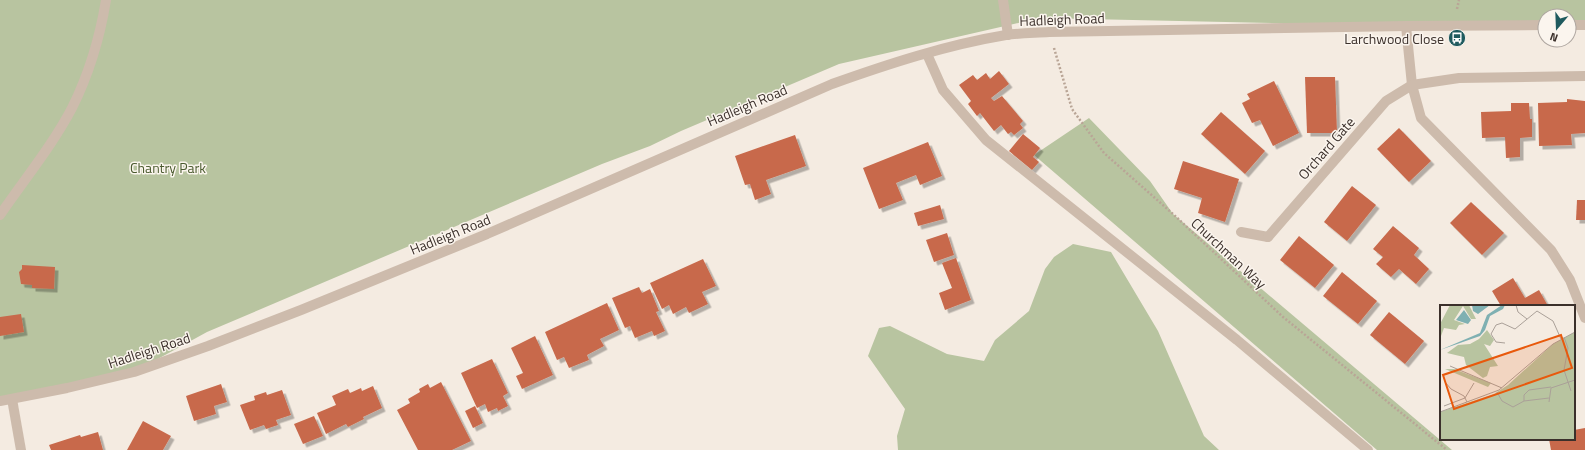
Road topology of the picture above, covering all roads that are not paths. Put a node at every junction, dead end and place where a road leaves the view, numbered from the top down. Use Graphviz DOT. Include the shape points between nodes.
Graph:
graph roads {
  1 [pos="106,0"];
  2 [pos="1003,0"];
  3 [pos="1537,25"];
  4 [pos="1406,26"];
  5 [pos="1008,35"];
  6 [pos="927,54"];
  7 [pos="1585,76"];
  8 [pos="1412,85"];
  9 [pos="0,215"];
  10 [pos="1241,232"];
  11 [pos="1585,318"];
  12 [pos="12,399"];
  13 [pos="0,401"];
  14 [pos="21,450"];
  15 [pos="1368,450"];
  1 -- 9 [label="street" via="91,64 72,107 51,143"];
  2 -- 5 [label="street"];
  3 -- 4 [label="street, Hadleigh Road"];
  4 -- 5 [label="street, Hadleigh Road" via="1049,32"];
  4 -- 8 [label="street"];
  5 -- 6 [label="street, Hadleigh Road" via="967,42"];
  6 -- 12 [label="street, Hadleigh Road" via="832,84 488,234 208,346 134,372"];
  6 -- 15 [label="street" via="943,90 986,140 1237,340"];
  7 -- 8 [label="street" via="1459,78"];
  8 -- 10 [label="street, Orchard Gate" via="1386,101 1268,237"];
  8 -- 11 [label="street" via="1421,118 1551,250 1570,280"];
  12 -- 13 [label="street, Hadleigh Road"];
  12 -- 14 [label="street"];
}
